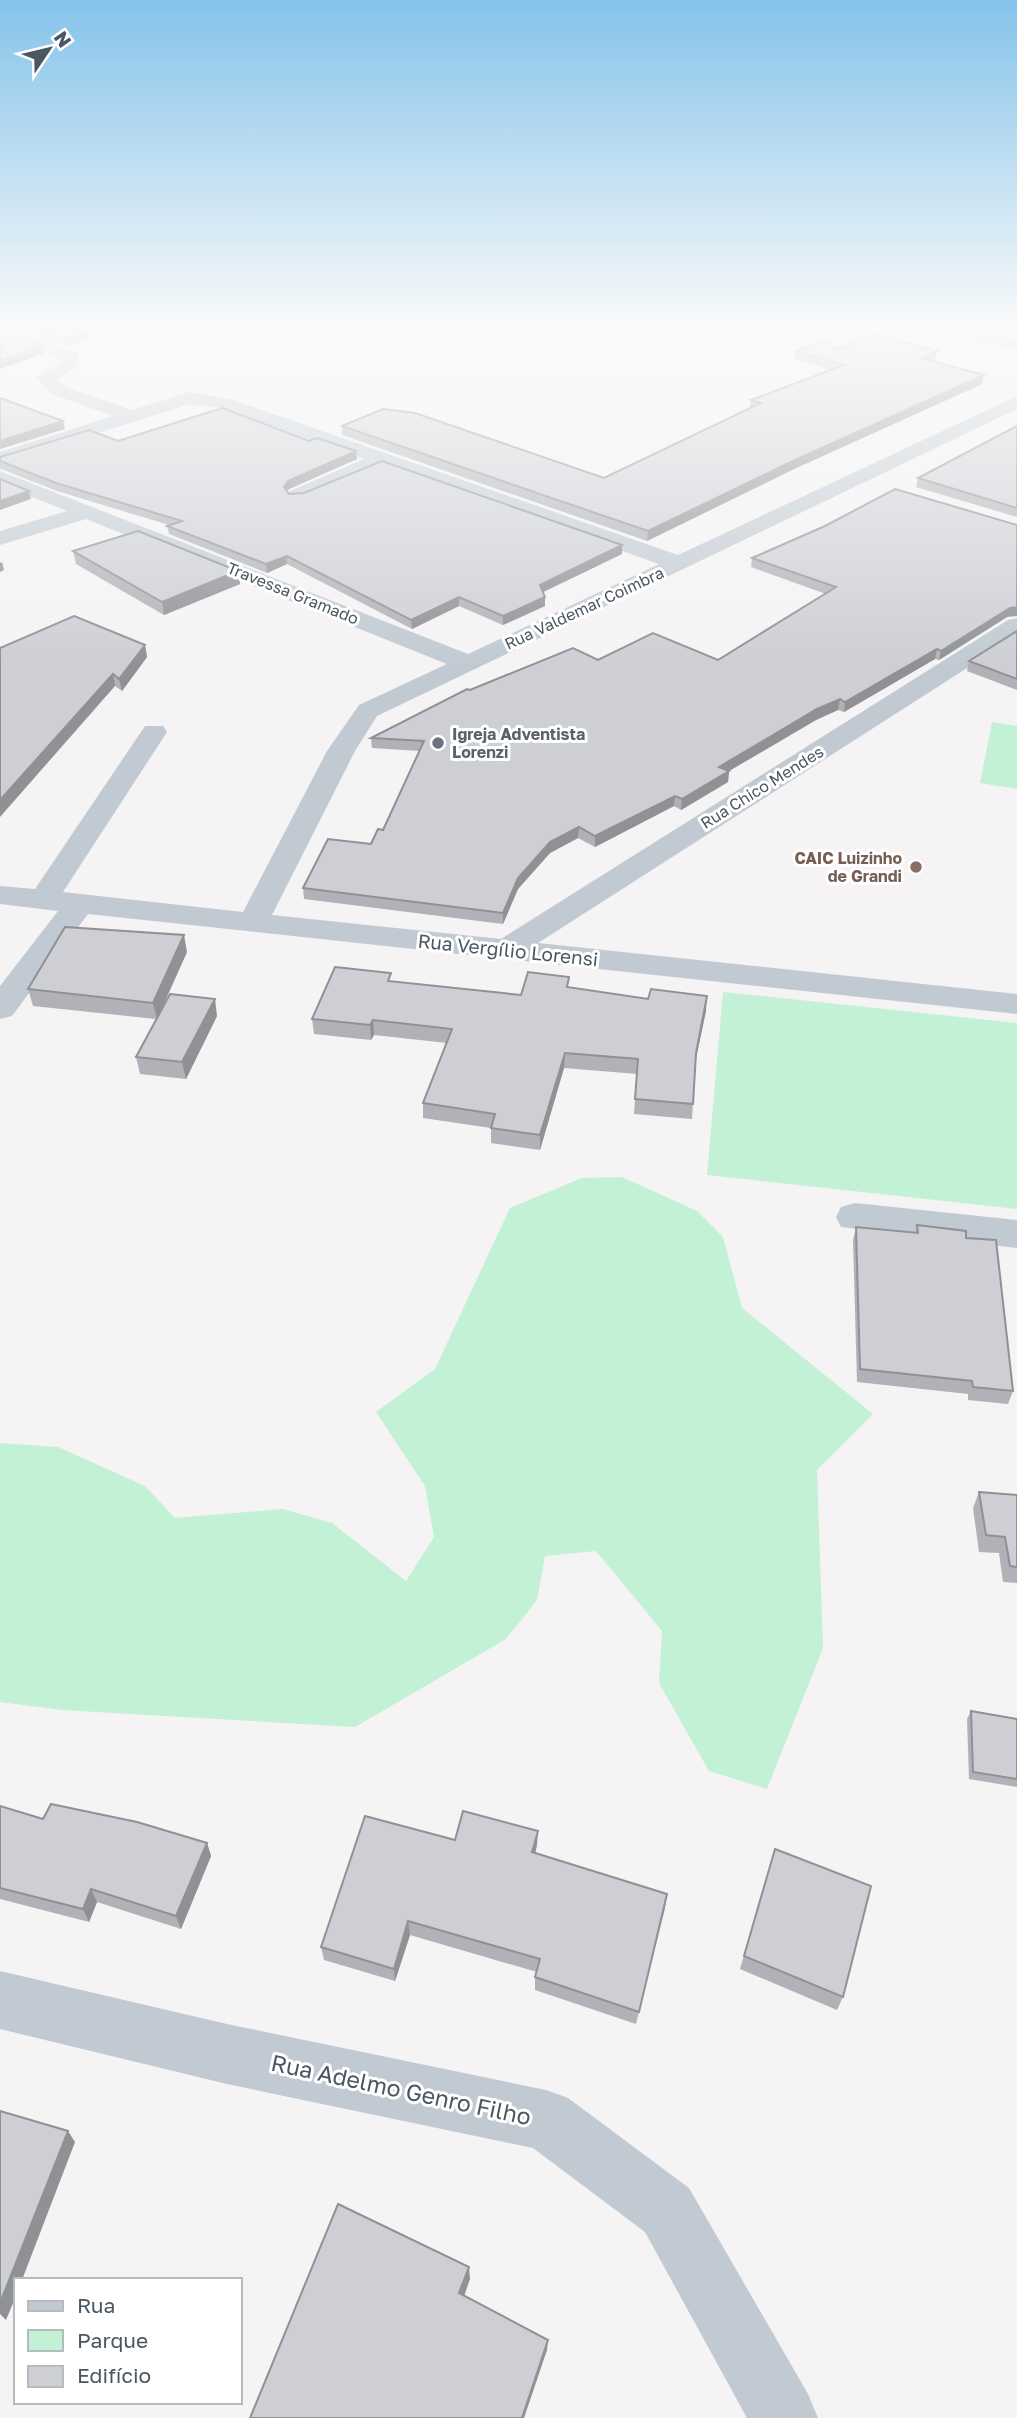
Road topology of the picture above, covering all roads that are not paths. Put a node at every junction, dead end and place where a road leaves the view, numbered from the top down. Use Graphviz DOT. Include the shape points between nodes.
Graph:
graph roads {
  1 [pos="51,442"];
  2 [pos="333,442"];
  3 [pos="934,442"];
  4 [pos="0,458"];
  5 [pos="381,459"];
  6 [pos="0,477"];
  7 [pos="858,478"];
  8 [pos="885,486"];
  9 [pos="297,495"];
  10 [pos="90,511"];
  11 [pos="0,538"];
  12 [pos="679,563"];
  13 [pos="1017,625"];
  14 [pos="468,663"];
  15 [pos="154,732"];
  16 [pos="0,895"];
  17 [pos="43,900"];
  18 [pos="79,904"];
  19 [pos="253,922"];
  20 [pos="507,950"];
  21 [pos="1017,1004"];
  22 [pos="0,1009"];
  23 [pos="855,1217"];
  24 [pos="1017,1234"];
  25 [pos="0,2000"];
  26 [pos="784,2418"];
  1 -- 4 [label="street"];
  2 -- 5 [label="street"];
  3 -- 7 [label="street, Rua Valdemar Coimbra"];
  5 -- 9 [label="street"];
  5 -- 12 [label="street"];
  6 -- 10 [label="street, Travessa Gramado"];
  7 -- 8 [label="street"];
  7 -- 12 [label="street, Rua Valdemar Coimbra"];
  10 -- 11 [label="street"];
  10 -- 14 [label="street, Travessa Gramado"];
  12 -- 14 [label="street, Rua Valdemar Coimbra"];
  13 -- 20 [label="street, Rua Chico Mendes"];
  14 -- 19 [label="street, Rua Valdemar Coimbra" via="368,711 341,751"];
  15 -- 17 [label="street"];
  16 -- 17 [label="street, Rua Vergílio Lorensi"];
  17 -- 18 [label="street, Rua Vergílio Lorensi"];
  18 -- 19 [label="street, Rua Vergílio Lorensi"];
  18 -- 22 [label="street"];
  19 -- 20 [label="street, Rua Vergílio Lorensi"];
  20 -- 21 [label="street, Rua Vergílio Lorensi"];
  23 -- 24 [label="street"];
  25 -- 26 [label="street, Rua Adelmo Genro Filho" via="227,2054 546,2120 667,2210"];
}
